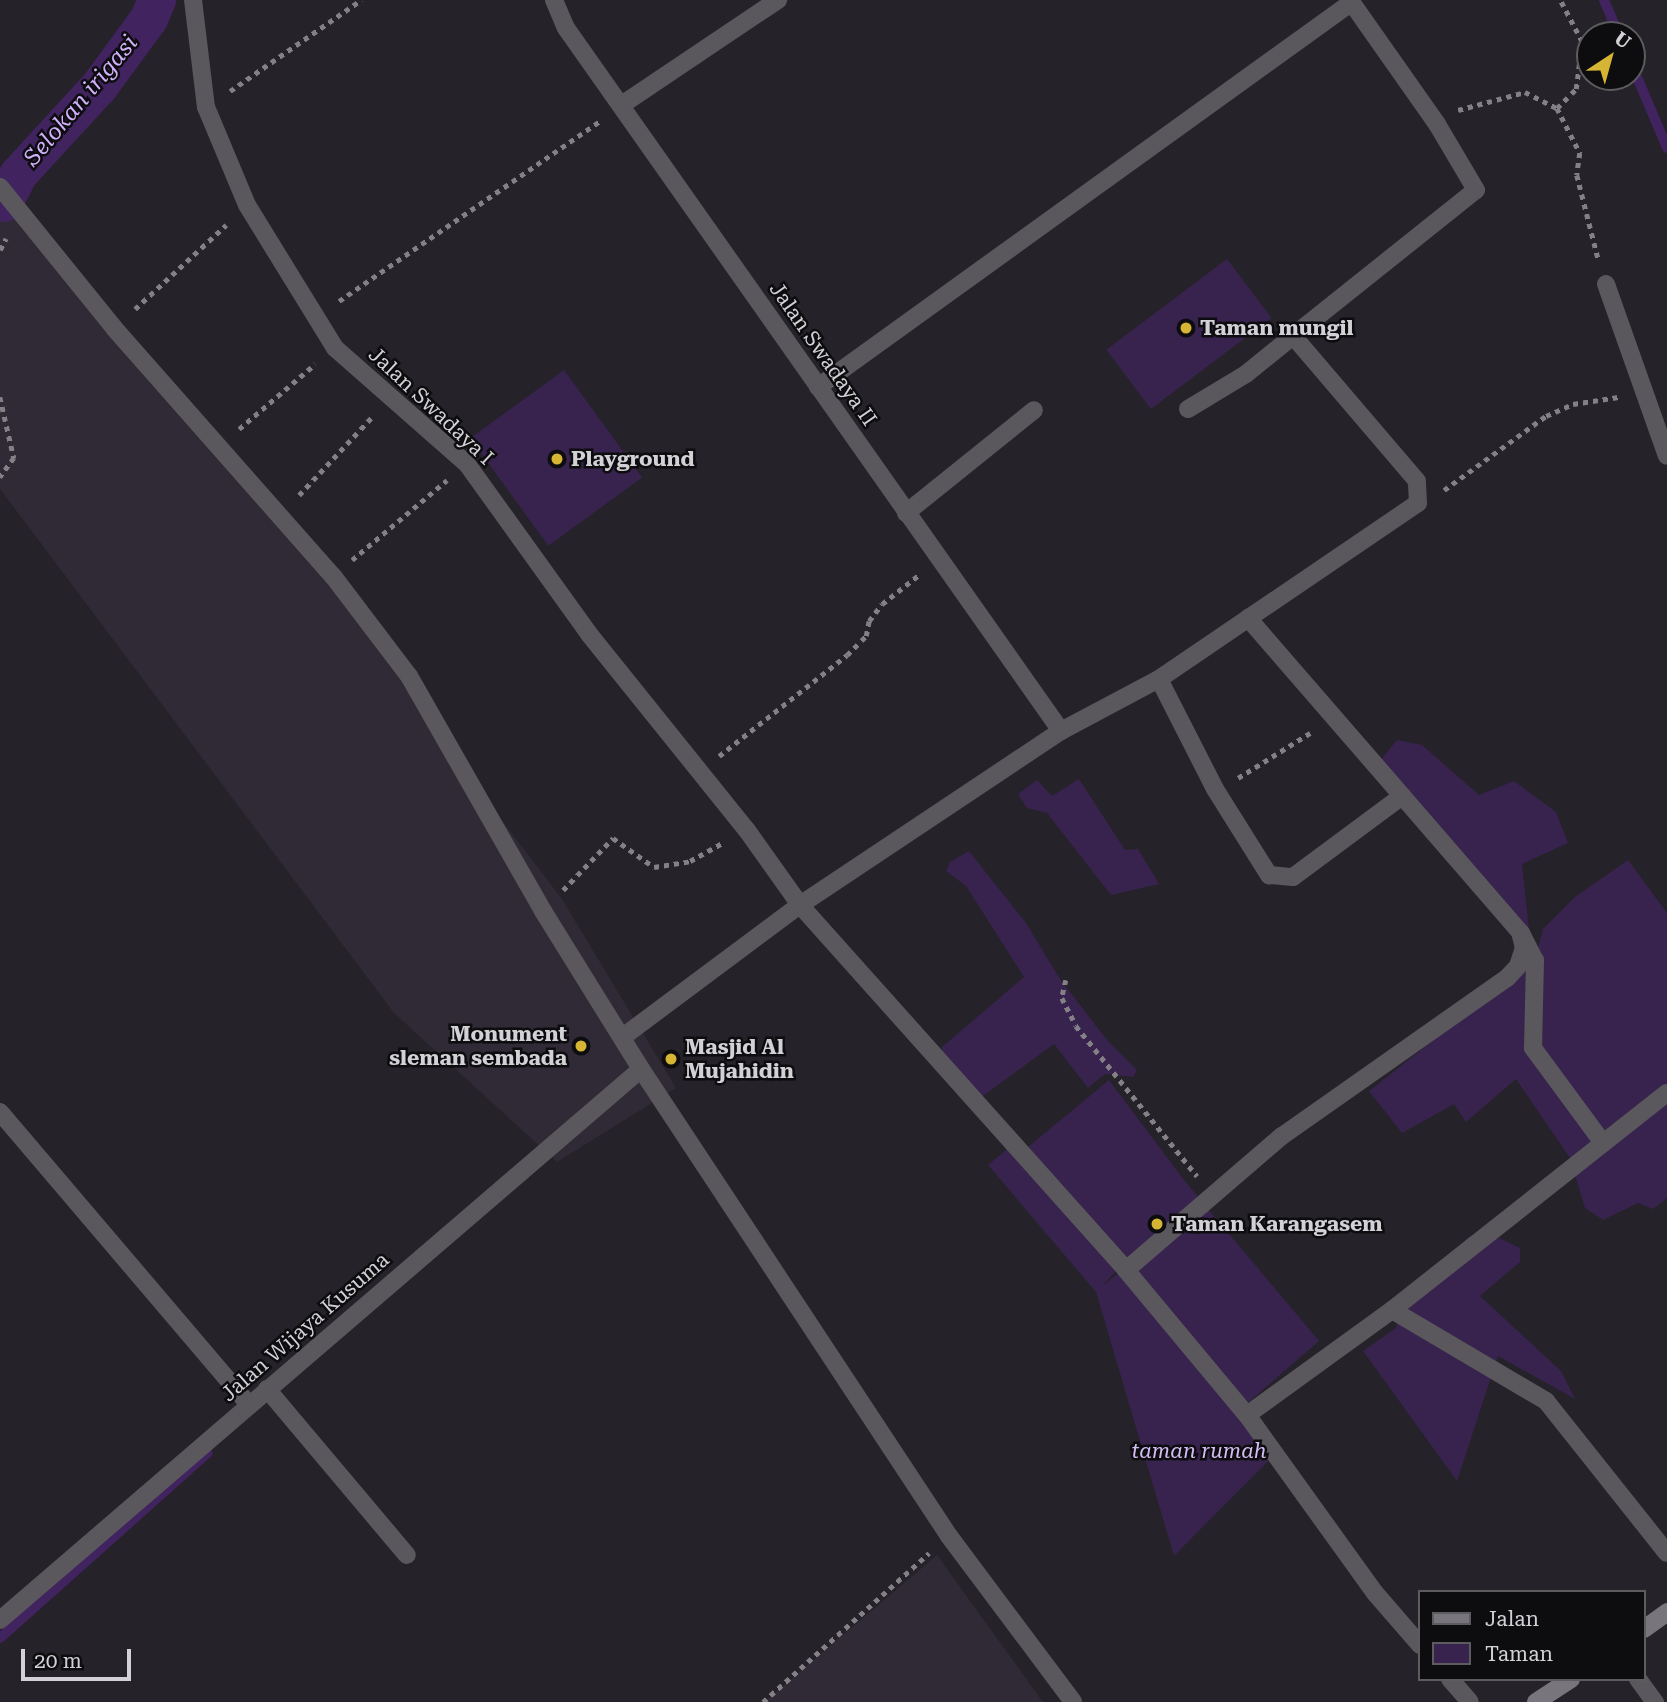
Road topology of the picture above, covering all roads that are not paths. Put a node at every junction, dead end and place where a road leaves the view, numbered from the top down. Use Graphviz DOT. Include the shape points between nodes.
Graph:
graph roads {
  1 [pos="192,0"];
  2 [pos="554,0"];
  3 [pos="778,0"];
  4 [pos="1351,1"];
  5 [pos="623,104"];
  6 [pos="0,187"];
  7 [pos="1606,284"];
  8 [pos="1293,335"];
  9 [pos="818,387"];
  10 [pos="1188,409"];
  11 [pos="1034,410"];
  12 [pos="1667,456"];
  13 [pos="906,513"];
  14 [pos="1248,618"];
  15 [pos="1159,679"];
  16 [pos="1061,731"];
  17 [pos="1402,796"];
  18 [pos="800,905"];
  19 [pos="1521,933"];
  20 [pos="624,1036"];
  21 [pos="641,1069"];
  22 [pos="1667,1093"];
  23 [pos="0,1112"];
  24 [pos="1603,1143"];
  25 [pos="1126,1270"];
  26 [pos="1392,1310"];
  27 [pos="267,1388"];
  28 [pos="249,1405"];
  29 [pos="1247,1415"];
  30 [pos="1667,1553"];
  31 [pos="407,1555"];
  32 [pos="1667,1612"];
  33 [pos="0,1620"];
  34 [pos="1646,1628"];
  35 [pos="1418,1643"];
  36 [pos="1452,1681"];
  37 [pos="1568,1681"];
  38 [pos="1639,1681"];
  39 [pos="1073,1702"];
  40 [pos="1470,1702"];
  41 [pos="1536,1702"];
  42 [pos="1655,1702"];
  1 -- 18 [label="street, Jalan Swadaya I" via="206,107 247,205 335,348 467,464 589,634 746,829"];
  2 -- 5 [label="street, Jalan Swadaya II" via="566,28"];
  3 -- 5 [label="street"];
  4 -- 8 [label="street" via="1437,124 1476,190"];
  4 -- 9 [label="street"];
  5 -- 9 [label="street, Jalan Swadaya II"];
  6 -- 20 [label="street" via="114,328 333,576 409,676 543,911"];
  7 -- 12 [label="street"];
  8 -- 10 [label="street" via="1247,374"];
  8 -- 14 [label="street" via="1416,481 1418,503"];
  9 -- 13 [label="street, Jalan Swadaya II"];
  11 -- 13 [label="street"];
  13 -- 16 [label="street, Jalan Swadaya II"];
  14 -- 15 [label="street"];
  14 -- 17 [label="street"];
  15 -- 16 [label="street"];
  15 -- 17 [label="street" via="1215,789 1269,875 1293,877"];
  16 -- 18 [label="street"];
  17 -- 19 [label="street"];
  18 -- 20 [label="street"];
  18 -- 25 [label="street, Jalan Swadaya I"];
  19 -- 24 [label="street" via="1535,960 1533,1048"];
  19 -- 25 [label="street" via="1524,948 1518,966 1507,978 1282,1136"];
  20 -- 21 [label="street"];
  21 -- 27 [label="street, Jalan Wijaya Kusuma"];
  21 -- 39 [label="street" via="949,1536"];
  22 -- 24 [label="street"];
  23 -- 28 [label="street"];
  24 -- 26 [label="street"];
  25 -- 29 [label="street, Jalan Swadaya I"];
  26 -- 29 [label="street"];
  26 -- 30 [label="street" via="1546,1401"];
  27 -- 28 [label="street, Jalan Wijaya Kusuma"];
  27 -- 31 [label="street"];
  28 -- 33 [label="street, Jalan Wijaya Kusuma"];
  29 -- 35 [label="street, Jalan Swadaya I" via="1375,1593"];
  32 -- 34 [label="main road"];
  36 -- 40 [label="street"];
  37 -- 41 [label="main road"];
  38 -- 42 [label="street"];
}
